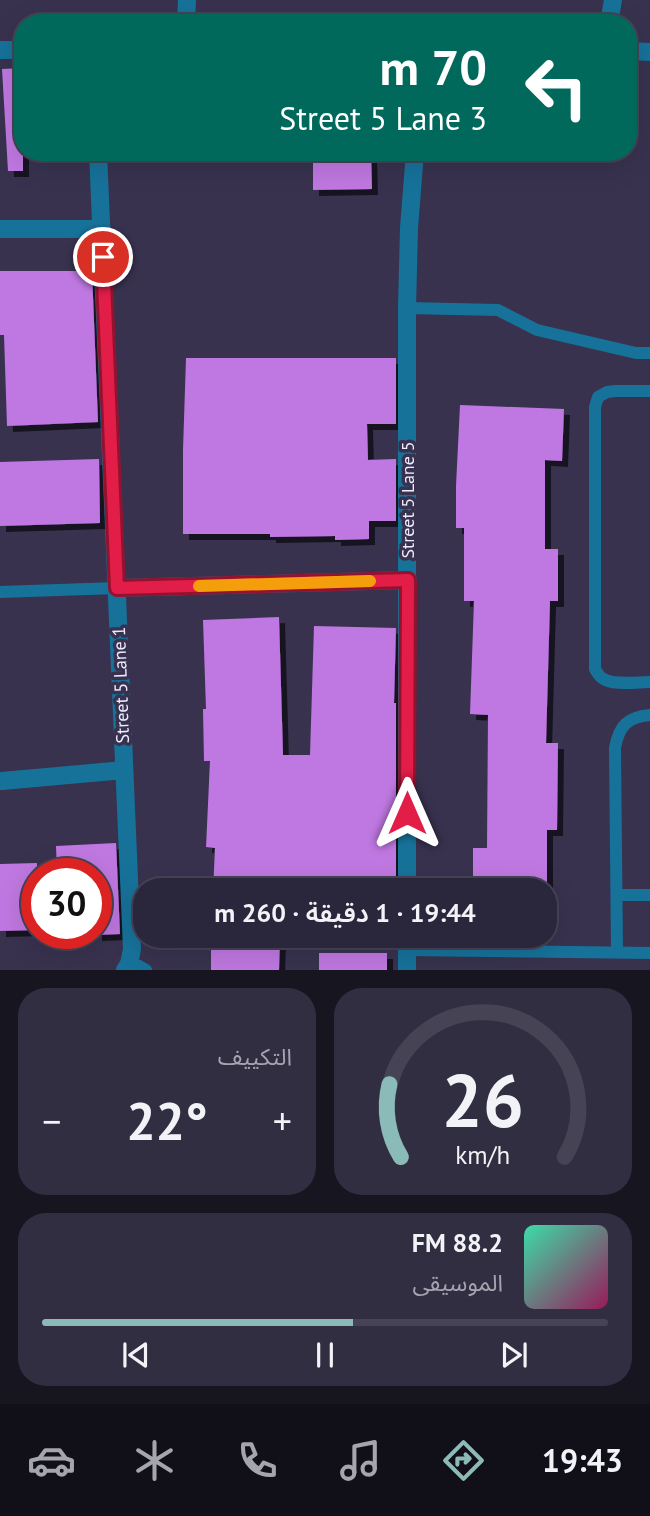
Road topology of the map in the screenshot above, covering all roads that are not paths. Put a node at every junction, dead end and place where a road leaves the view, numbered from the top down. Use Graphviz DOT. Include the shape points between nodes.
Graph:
graph roads {
  1 [pos="98,161"];
  2 [pos="414,161"];
  3 [pos="0,229"];
  4 [pos="102,229"];
  5 [pos="407,308"];
  6 [pos="650,353"];
  7 [pos="650,391"];
  8 [pos="408,580"];
  9 [pos="117,588"];
  10 [pos="0,592"];
  11 [pos="650,682"];
  12 [pos="650,715"];
  13 [pos="124,770"];
  14 [pos="2,781"];
  15 [pos="407,878"];
  16 [pos="617,895"];
  17 [pos="650,895"];
  18 [pos="407,948"];
  19 [pos="524,948"];
  20 [pos="618,952"];
  21 [pos="650,953"];
  22 [pos="133,968"];
  23 [pos="407,970"];
  1 -- 4 [label="street, Street 5 Lane 1"];
  2 -- 5 [label="street, Street 5 Lane 5"];
  3 -- 4 [label="street"];
  4 -- 9 [label="street, Street 5 Lane 1"];
  5 -- 6 [label="lane" via="498,310 537,330"];
  5 -- 8 [label="street, Street 5 Lane 5"];
  7 -- 11 [label="lane" via="607,392 598,397 595,408 595,669 608,681"];
  8 -- 9 [label="street"];
  8 -- 15 [label="street, Street 5 Lane 5"];
  9 -- 10 [label="lane"];
  9 -- 13 [label="street, Street 5 Lane 1"];
  12 -- 16 [label="lane" via="637,716 617,734"];
  13 -- 14 [label="street"];
  13 -- 22 [label="street, Street 5 Lane 1"];
  16 -- 17 [label="lane"];
  16 -- 20 [label="lane"];
  18 -- 23 [label="street"];
  19 -- 20 [label="lane"];
  20 -- 21 [label="lane"];
}
